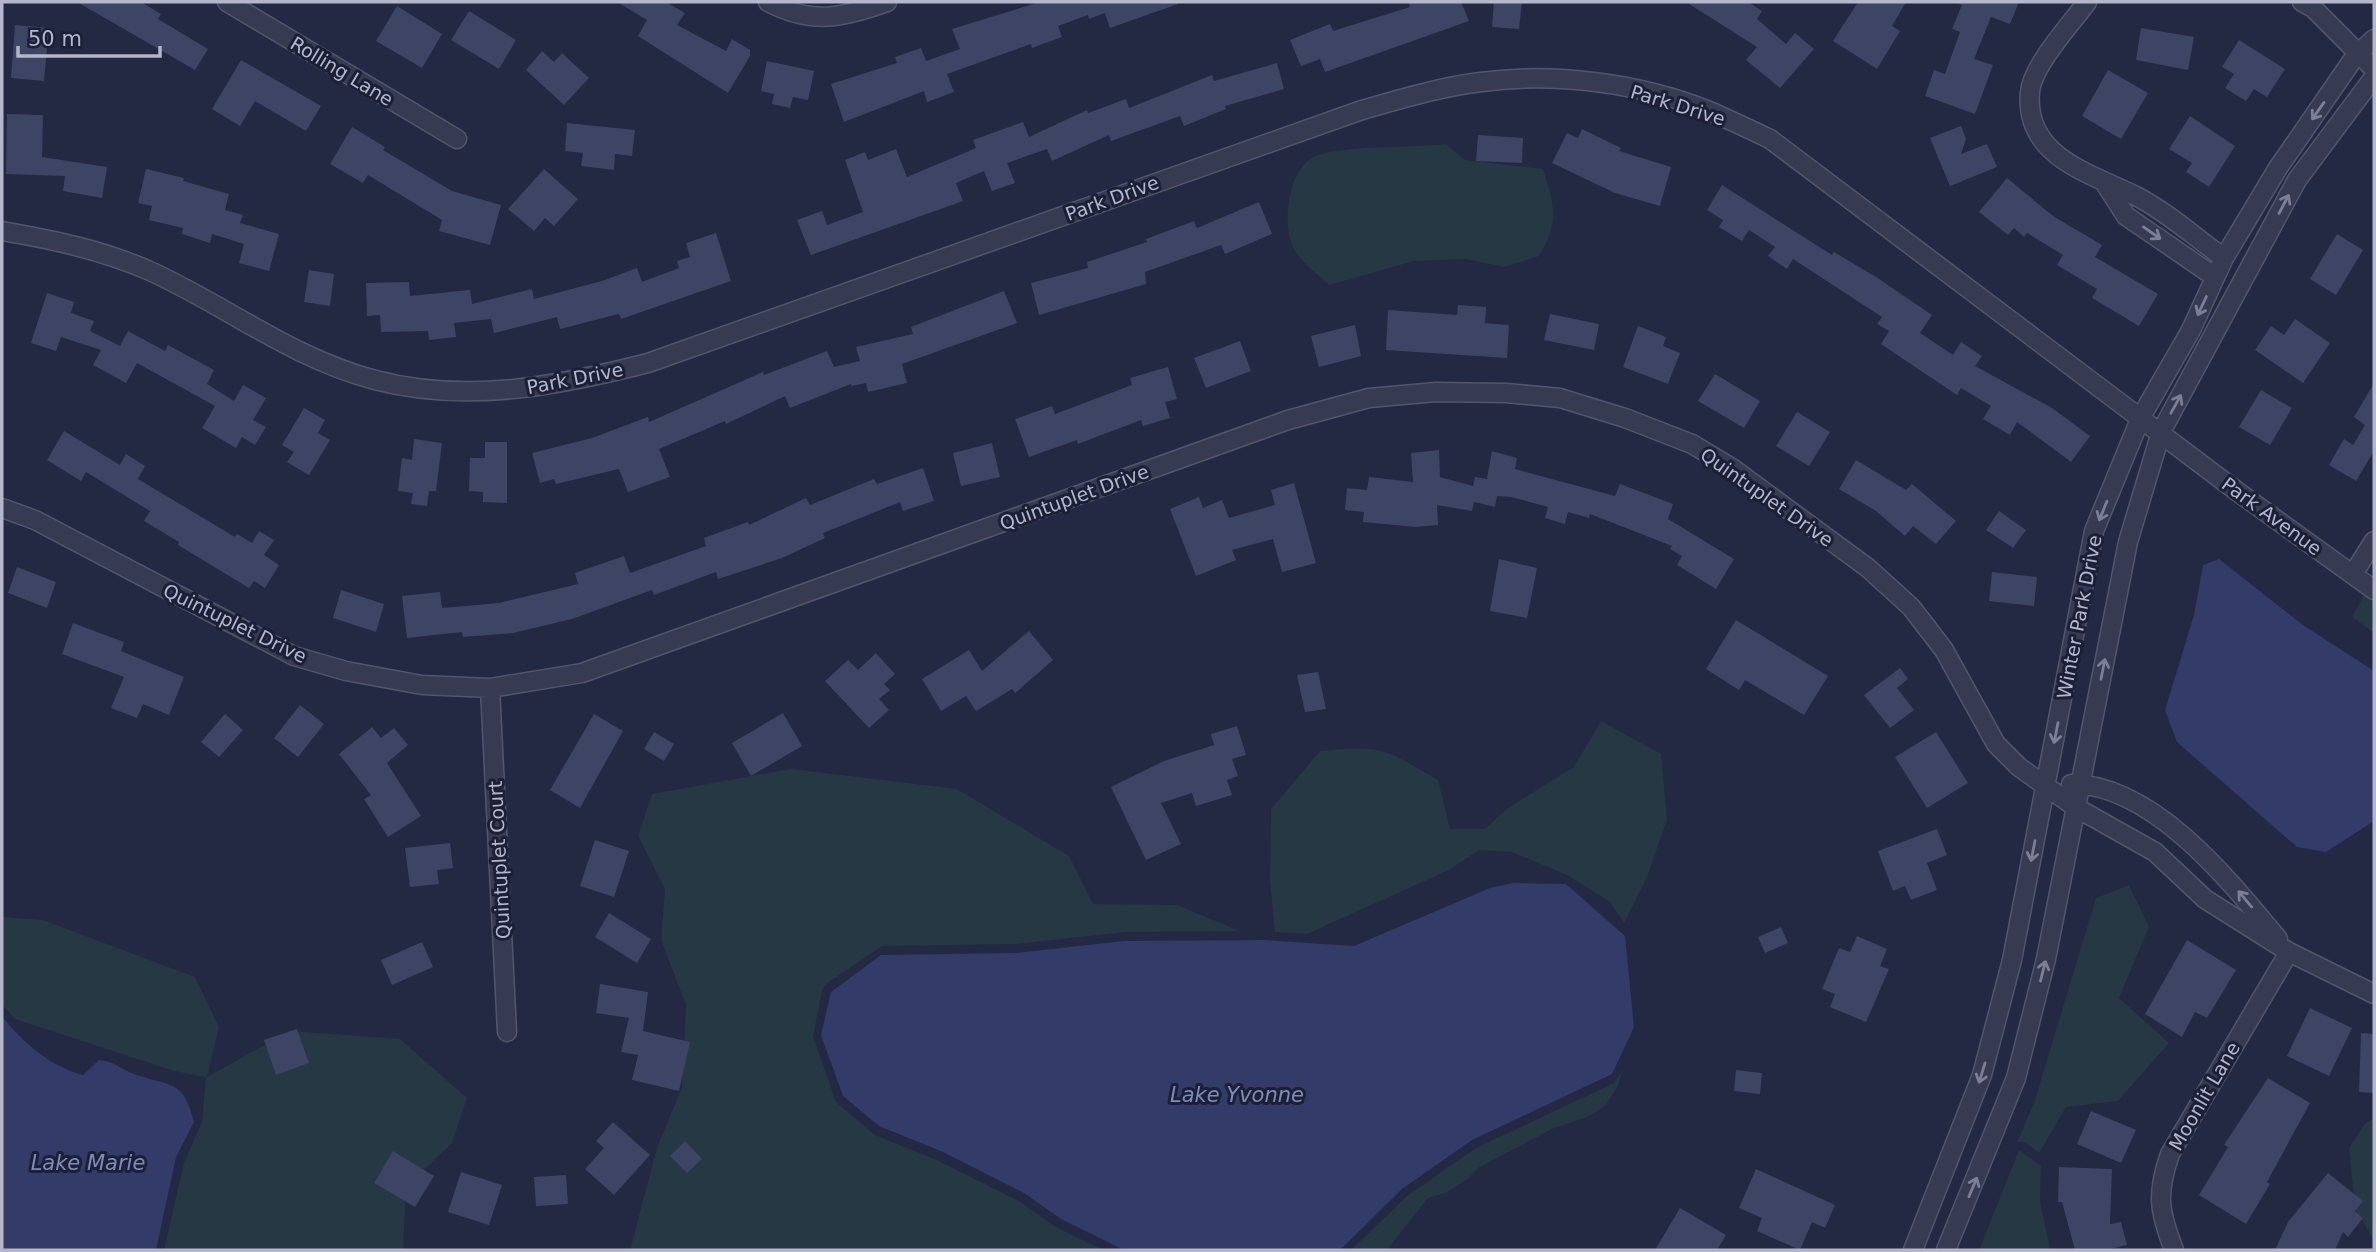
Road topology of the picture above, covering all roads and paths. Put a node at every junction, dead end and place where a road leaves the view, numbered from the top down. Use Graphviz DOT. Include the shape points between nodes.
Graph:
graph roads {
  1 [pos="228,2"];
  2 [pos="768,2"];
  3 [pos="887,2"];
  4 [pos="2087,2"];
  5 [pos="2302,2"];
  6 [pos="2374,40"];
  7 [pos="2357,55"];
  8 [pos="2374,69"];
  9 [pos="2374,77"];
  10 [pos="457,139"];
  11 [pos="2106,185"];
  12 [pos="2,232"];
  13 [pos="2224,258"];
  14 [pos="2215,277"];
  15 [pos="2141,417"];
  16 [pos="2161,432"];
  17 [pos="2,508"];
  18 [pos="2374,541"];
  19 [pos="2353,574"];
  20 [pos="2374,590"];
  21 [pos="490,688"];
  22 [pos="2046,784"];
  23 [pos="2080,784"];
  24 [pos="2076,807"];
  25 [pos="2178,832"];
  26 [pos="2155,852"];
  27 [pos="2289,952"];
  28 [pos="2374,994"];
  29 [pos="507,1032"];
  30 [pos="1913,1250"];
  31 [pos="1946,1250"];
  32 [pos="2174,1250"];
  1 -- 10 [label="street, Rolling Lane"];
  2 -- 3 [label="street" via="818,19"];
  4 -- 11 [label="street" via="2038,69 2029,91 2032,124 2064,162"];
  5 -- 7 [label="street"];
  6 -- 7 [label="street, Winter Park Drive"];
  7 -- 8 [label="street"];
  7 -- 13 [label="street, Winter Park Drive, one-way" via="2278,168"];
  16 -- 9 [label="street, Winter Park Drive, one-way" via="2297,180"];
  11 -- 13 [label="street" via="2137,197"];
  11 -- 14 [label="street, one-way" via="2126,216"];
  12 -- 15 [label="street, Park Drive" via="106,253 194,294 261,334 374,380 431,390 536,388 648,363 1362,110 1432,90 1549,79 1639,90 1705,110 1770,139"];
  13 -- 14 [label="street, Winter Park Drive"];
  14 -- 15 [label="street, Winter Park Drive, one-way"];
  15 -- 16 [label="street, Park Drive"];
  15 -- 22 [label="street, Winter Park Drive, one-way" via="2094,531"];
  16 -- 19 [label="street, Park Avenue"];
  23 -- 16 [label="street, Winter Park Drive, one-way" via="2128,542"];
  17 -- 21 [label="street, Quintuplet Drive" via="35,520 294,656 422,685"];
  18 -- 19 [label="street"];
  19 -- 20 [label="street, Park Avenue"];
  21 -- 22 [label="street, Quintuplet Drive" via="582,673 1288,420 1369,398 1436,391 1506,393 1559,398 1625,418 1692,444 1732,468 1868,568 1911,607 1944,650 1996,744 2019,767"];
  21 -- 29 [label="street, Quintuplet Court"];
  22 -- 23 [label="street"];
  22 -- 24 [label="street, Quintuplet Drive"];
  22 -- 30 [label="street, Winter Park Drive, one-way" via="2012,960 1982,1075"];
  23 -- 24 [label="street, Winter Park Drive"];
  23 -- 25 [label="street" via="2111,789"];
  24 -- 26 [label="street, Quintuplet Drive"];
  31 -- 24 [label="street, Winter Park Drive, one-way" via="2016,1078 2046,959"];
  25 -- 26 [label="street"];
  27 -- 25 [label="street, one-way" via="2228,878"];
  26 -- 27 [label="street, Quintuplet Drive" via="2205,899"];
  27 -- 28 [label="street, Quintuplet Drive"];
  27 -- 32 [label="street, Moonlit Lane" via="2170,1154 2160,1183 2160,1215"];
}
